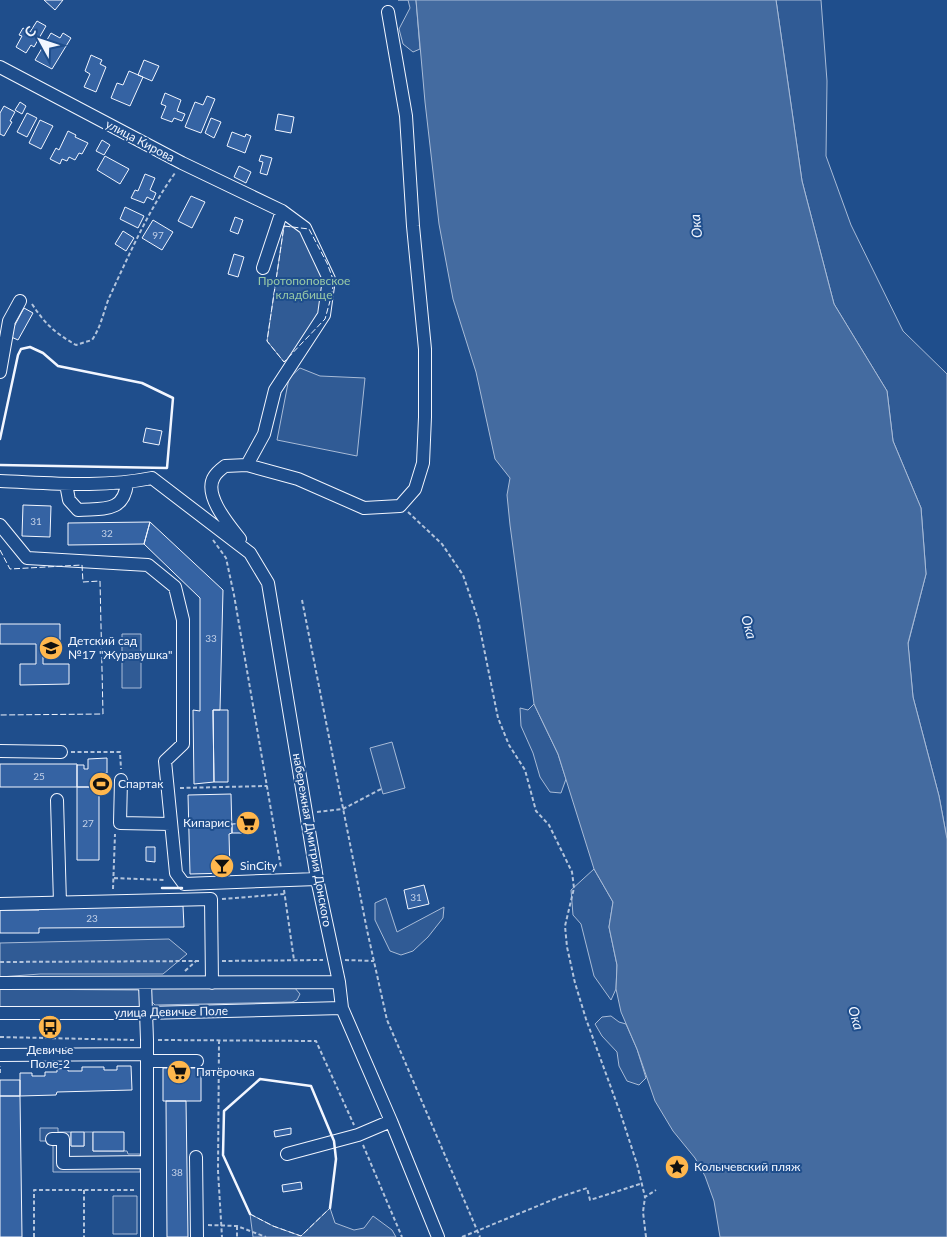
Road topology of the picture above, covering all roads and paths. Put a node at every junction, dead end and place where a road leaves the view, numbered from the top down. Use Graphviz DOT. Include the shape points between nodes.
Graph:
graph roads {
  1 [pos="388,12"];
  2 [pos="0,66"];
  3 [pos="182,163"];
  4 [pos="282,211"];
  5 [pos="263,268"];
  6 [pos="20,301"];
  7 [pos="0,372"];
  8 [pos="247,465"];
  9 [pos="0,481"];
  10 [pos="127,483"];
  11 [pos="66,484"];
  12 [pos="400,506"];
  13 [pos="0,526"];
  14 [pos="211,537"];
  15 [pos="250,553"];
  16 [pos="302,600"];
  17 [pos="0,751"];
  18 [pos="61,752"];
  19 [pos="121,780"];
  20 [pos="268,786"];
  21 [pos="192,788"];
  22 [pos="381,789"];
  23 [pos="57,800"];
  24 [pos="343,809"];
  25 [pos="307,814"];
  26 [pos="120,823"];
  27 [pos="171,824"];
  28 [pos="114,878"];
  29 [pos="317,879"];
  30 [pos="164,880"];
  31 [pos="283,880"];
  32 [pos="285,894"];
  33 [pos="211,900"];
  34 [pos="113,902"];
  35 [pos="60,903"];
  36 [pos="0,904"];
  37 [pos="294,960"];
  38 [pos="334,960"];
  39 [pos="196,961"];
  40 [pos="212,961"];
  41 [pos="374,961"];
  42 [pos="0,962"];
  43 [pos="173,982"];
  44 [pos="339,982"];
  45 [pos="0,983"];
  46 [pos="145,983"];
  47 [pos="212,983"];
  48 [pos="342,1008"];
  49 [pos="0,1013"];
  50 [pos="146,1013"];
  51 [pos="0,1037"];
  52 [pos="147,1040"];
  53 [pos="219,1040"];
  54 [pos="0,1055"];
  55 [pos="147,1058"];
  56 [pos="197,1061"];
  57 [pos="391,1121"];
  58 [pos="358,1135"];
  59 [pos="52,1139"];
  60 [pos="287,1154"];
  61 [pos="196,1157"];
  62 [pos="147,1162"];
  63 [pos="640,1184"];
  64 [pos="84,1190"];
  65 [pos="147,1190"];
  66 [pos="656,1190"];
  67 [pos="645,1197"];
  68 [pos="221,1226"];
  69 [pos="237,1226"];
  70 [pos="197,1231"];
  71 [pos="477,1231"];
  72 [pos="34,1237"];
  73 [pos="84,1237"];
  74 [pos="147,1237"];
  75 [pos="222,1237"];
  76 [pos="237,1237"];
  77 [pos="266,1237"];
  78 [pos="402,1237"];
  79 [pos="438,1237"];
  80 [pos="462,1237"];
  81 [pos="480,1237"];
  82 [pos="646,1237"];
  1 -- 12 [label="street" via="406,116 425,349 423,463 414,489"];
  2 -- 3 [label="street, улица Кирова"];
  3 -- 4 [label="street, улица Кирова"];
  3 -- 6 [label="path" via="164,189 122,269 99,330 92,340 76,345 56,334 31,303"];
  4 -- 5 [label="street"];
  4 -- 8 [label="street, улица Кирова" via="305,228 311,238 329,279 326,306 324,315 275,390 264,434"];
  6 -- 7 [label="street" via="9,321"];
  8 -- 12 [label="street" via="298,478 364,508"];
  8 -- 15 [label="street" via="225,466 213,478 211,493 228,525"];
  9 -- 11 [label="street"];
  10 -- 11 [label="street"];
  10 -- 11 [label="street" via="126,494 115,506 78,510 69,500"];
  10 -- 15 [label="street, набережная Дмитрия Донского" via="152,478"];
  12 -- 63 [label="path" via="442,544 463,575 478,619 498,718 524,770 536,811 549,826 572,872 574,888 565,926 567,947 586,1019 634,1156"];
  13 -- 27 [label="street" via="27,558 148,565 175,587 183,620 184,744 165,761"];
  14 -- 20 [label="path" via="226,558"];
  15 -- 25 [label="street, набережная Дмитрия Донского" via="268,583"];
  16 -- 24 [label="path"];
  17 -- 18 [label="street"];
  18 -- 19 [label="path" via="120,752"];
  19 -- 26 [label="street"];
  20 -- 21 [label="path"];
  20 -- 31 [label="path"];
  22 -- 24 [label="path"];
  23 -- 35 [label="street"];
  24 -- 25 [label="path"];
  24 -- 41 [label="path"];
  25 -- 29 [label="street, набережная Дмитрия Донского"];
  26 -- 27 [label="street"];
  26 -- 28 [label="path" via="116,825"];
  27 -- 31 [label="street" via="176,873 184,884"];
  28 -- 30 [label="path"];
  28 -- 34 [label="path"];
  29 -- 31 [label="street"];
  29 -- 38 [label="street, набережная Дмитрия Донского"];
  31 -- 32 [label="path"];
  32 -- 33 [label="path"];
  32 -- 37 [label="path"];
  33 -- 34 [label="street"];
  33 -- 40 [label="street"];
  34 -- 35 [label="street"];
  35 -- 36 [label="street"];
  37 -- 38 [label="path"];
  37 -- 40 [label="path"];
  38 -- 41 [label="path"];
  38 -- 44 [label="street, набережная Дмитрия Донского"];
  39 -- 40 [label="path"];
  39 -- 42 [label="path"];
  39 -- 43 [label="path"];
  40 -- 47 [label="street"];
  41 -- 71 [label="path" via="387,1020"];
  43 -- 46 [label="street"];
  43 -- 47 [label="street"];
  44 -- 47 [label="street"];
  44 -- 48 [label="street, набережная Дмитрия Донского"];
  45 -- 46 [label="street"];
  46 -- 50 [label="street"];
  48 -- 50 [label="street, улица Девичье Поле"];
  48 -- 57 [label="street, набережная Дмитрия Донского"];
  49 -- 50 [label="street, улица Девичье Поле"];
  50 -- 52 [label="street"];
  51 -- 52 [label="path"];
  52 -- 53 [label="path"];
  52 -- 55 [label="street"];
  53 -- 58 [label="path" via="316,1041"];
  53 -- 68 [label="path"];
  54 -- 55 [label="street"];
  55 -- 56 [label="street"];
  55 -- 62 [label="street"];
  57 -- 58 [label="street"];
  57 -- 79 [label="street, набережная Дмитрия Донского"];
  58 -- 60 [label="street"];
  58 -- 78 [label="path"];
  59 -- 62 [label="street" via="63,1139 63,1163"];
  61 -- 70 [label="street"];
  62 -- 65 [label="street"];
  63 -- 67 [label="path"];
  63 -- 71 [label="path" via="590,1200 587,1188"];
  64 -- 65 [label="path"];
  64 -- 72 [label="path" via="34,1190"];
  64 -- 73 [label="path"];
  65 -- 74 [label="street"];
  66 -- 67 [label="path"];
  67 -- 82 [label="path"];
  68 -- 69 [label="path"];
  68 -- 70 [label="path"];
  68 -- 75 [label="path"];
  69 -- 76 [label="path"];
  69 -- 77 [label="path"];
  71 -- 80 [label="path"];
  71 -- 81 [label="path"];
}
